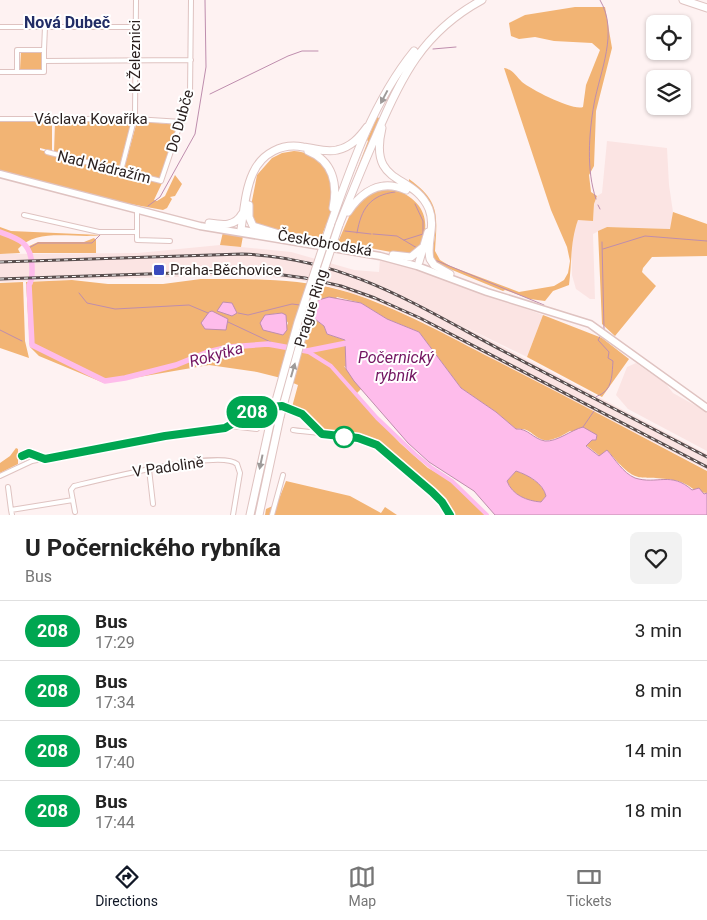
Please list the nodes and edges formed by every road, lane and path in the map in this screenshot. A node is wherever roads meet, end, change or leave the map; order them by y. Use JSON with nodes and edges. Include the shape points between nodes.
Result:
{"nodes":[{"id":1,"x":136,"y":0,"type":"edge"},
{"id":2,"x":191,"y":0,"type":"edge"},
{"id":3,"x":473,"y":0,"type":"edge"},
{"id":4,"x":482,"y":0,"type":"edge"},
{"id":5,"x":683,"y":0,"type":"edge"},
{"id":6,"x":698,"y":0,"type":"edge"},
{"id":7,"x":707,"y":2,"type":"edge"},
{"id":8,"x":707,"y":8,"type":"edge"},
{"id":9,"x":0,"y":27,"type":"edge"},
{"id":10,"x":45,"y":27,"type":"junction"},
{"id":11,"x":135,"y":27,"type":"junction"},
{"id":12,"x":44,"y":50,"type":"junction"},
{"id":13,"x":135,"y":60,"type":"junction"},
{"id":14,"x":191,"y":60,"type":"junction"},
{"id":15,"x":44,"y":61,"type":"junction"},
{"id":16,"x":0,"y":72,"type":"edge"},
{"id":17,"x":17,"y":72,"type":"junction"},
{"id":18,"x":387,"y":109,"type":"junction"},
{"id":19,"x":376,"y":114,"type":"junction"},
{"id":20,"x":135,"y":119,"type":"junction"},
{"id":21,"x":0,"y":120,"type":"edge"},
{"id":22,"x":182,"y":122,"type":"junction"},
{"id":23,"x":47,"y":152,"type":"dead end"},
{"id":24,"x":121,"y":171,"type":"junction"},
{"id":25,"x":0,"y":174,"type":"edge"},
{"id":26,"x":162,"y":181,"type":"joint"},
{"id":27,"x":252,"y":184,"type":"junction"},
{"id":28,"x":246,"y":199,"type":"junction"},
{"id":29,"x":137,"y":209,"type":"junction"},
{"id":30,"x":24,"y":215,"type":"dead end"},
{"id":31,"x":331,"y":221,"type":"junction"},
{"id":32,"x":340,"y":223,"type":"junction"},
{"id":33,"x":209,"y":224,"type":"junction"},
{"id":34,"x":137,"y":232,"type":"junction"},
{"id":35,"x":242,"y":232,"type":"junction"},
{"id":36,"x":430,"y":232,"type":"junction"},
{"id":37,"x":286,"y":236,"type":"junction"},
{"id":38,"x":170,"y":241,"type":"dead end"},
{"id":39,"x":393,"y":255,"type":"junction"},
{"id":40,"x":420,"y":265,"type":"junction"},
{"id":41,"x":450,"y":274,"type":"junction"},
{"id":42,"x":508,"y":298,"type":"junction"},
{"id":43,"x":273,"y":406,"type":"dead end"},
{"id":44,"x":288,"y":407,"type":"dead end"},
{"id":45,"x":707,"y":408,"type":"edge"},
{"id":46,"x":276,"y":416,"type":"junction"},
{"id":47,"x":239,"y":421,"type":"junction"},
{"id":48,"x":231,"y":426,"type":"junction"},
{"id":49,"x":241,"y":427,"type":"junction"},
{"id":50,"x":257,"y":429,"type":"dead end"},
{"id":51,"x":293,"y":430,"type":"dead end"},
{"id":52,"x":322,"y":434,"type":"junction"},
{"id":53,"x":149,"y":469,"type":"junction"},
{"id":54,"x":0,"y":476,"type":"edge"},
{"id":55,"x":283,"y":476,"type":"dead end"},
{"id":56,"x":8,"y":487,"type":"dead end"},
{"id":57,"x":73,"y":500,"type":"junction"},
{"id":58,"x":153,"y":504,"type":"dead end"},
{"id":59,"x":12,"y":512,"type":"edge"},
{"id":60,"x":75,"y":512,"type":"dead end"},
{"id":61,"x":233,"y":515,"type":"edge"},
{"id":62,"x":250,"y":515,"type":"edge"},
{"id":63,"x":259,"y":515,"type":"edge"},
{"id":64,"x":272,"y":515,"type":"edge"},
{"id":65,"x":450,"y":515,"type":"edge"}],
"edges":[{"from":1,"to":11,"type":"street","name":"K Železnici"},
{"from":2,"to":14,"type":"street","name":"Do Dubče"},
{"from":3,"to":19,"type":"highway","one_way":true,"via":[[423,40],[396,75]]},
{"from":4,"to":18,"type":"highway","via":[[448,22],[422,49]]},
{"from":5,"to":8,"type":"highway"},
{"from":6,"to":7,"type":"highway"},
{"from":9,"to":10,"type":"street"},
{"from":10,"to":11,"type":"street"},
{"from":10,"to":12,"type":"street"},
{"from":11,"to":13,"type":"street","name":"K Železnici"},
{"from":12,"to":15,"type":"street"},
{"from":12,"to":17,"type":"street","via":[[17,50]]},
{"from":13,"to":14,"type":"street"},
{"from":13,"to":15,"type":"street"},
{"from":13,"to":20,"type":"street","name":"K Železnici"},
{"from":14,"to":22,"type":"street","name":"Do Dubče","via":[[190,94]]},
{"from":15,"to":17,"type":"street","via":[[44,72]]},
{"from":16,"to":17,"type":"street"},
{"from":18,"to":32,"type":"highway","name":"Prague Ring"},
{"from":18,"to":36,"type":"highway","via":[[380,142],[383,164],[393,178],[422,197],[430,213]]},
{"from":19,"to":28,"type":"highway","via":[[358,139],[341,149],[325,151],[291,146],[269,153],[252,173]]},
{"from":19,"to":31,"type":"highway","name":"Prague Ring"},
{"from":20,"to":21,"type":"street","name":"Václava Kovaříka"},
{"from":20,"to":22,"type":"street","name":"Václava Kovaříka"},
{"from":20,"to":24,"type":"street","name":"K Železnici"},
{"from":22,"to":26,"type":"street","name":"Do Dubče"},
{"from":23,"to":24,"type":"street","name":"Nad Nádražím"},
{"from":24,"to":26,"type":"street","name":"Nad Nádražím"},
{"from":25,"to":29,"type":"main road","name":"Českobrodská"},
{"from":27,"to":31,"type":"highway","via":[[261,164],[275,153],[292,148],[310,151],[326,163],[333,174],[336,191]]},
{"from":27,"to":35,"type":"highway"},
{"from":27,"to":37,"type":"highway","via":[[248,212],[251,224],[260,230]]},
{"from":28,"to":33,"type":"highway","via":[[236,222]]},
{"from":28,"to":35,"type":"highway"},
{"from":29,"to":33,"type":"main road","name":"Českobrodská","via":[[152,209]]},
{"from":29,"to":34,"type":"street"},
{"from":29,"to":35,"type":"main road","name":"Českobrodská","via":[[200,226]]},
{"from":30,"to":34,"type":"street","via":[[99,232]]},
{"from":31,"to":46,"type":"highway","name":"Prague Ring","bridge":true,"via":[[298,322]]},
{"from":32,"to":36,"type":"highway","via":[[363,193],[375,187],[390,186],[406,190],[420,203]]},
{"from":46,"to":32,"type":"highway","name":"Prague Ring","one_way":true,"bridge":true},
{"from":33,"to":35,"type":"main road","name":"Českobrodská"},
{"from":34,"to":38,"type":"street","via":[[137,240]]},
{"from":35,"to":37,"type":"main road","name":"Českobrodská"},
{"from":35,"to":40,"type":"main road","name":"Českobrodská"},
{"from":36,"to":39,"type":"highway","via":[[415,255]]},
{"from":36,"to":40,"type":"highway"},
{"from":36,"to":41,"type":"highway","via":[[430,259]]},
{"from":37,"to":39,"type":"main road","name":"Českobrodská"},
{"from":39,"to":40,"type":"main road","name":"Českobrodská"},
{"from":40,"to":41,"type":"main road","name":"Českobrodská"},
{"from":40,"to":42,"type":"main road","name":"Českobrodská"},
{"from":41,"to":42,"type":"main road","name":"Českobrodská"},
{"from":42,"to":45,"type":"main road","name":"Českobrodská","via":[[596,327]]},
{"from":43,"to":47,"type":"street","via":[[252,412]]},
{"from":44,"to":52,"type":"street","via":[[302,414]]},
{"from":46,"to":62,"type":"highway","name":"Prague Ring","one_way":true},
{"from":46,"to":63,"type":"highway","name":"Prague Ring"},
{"from":47,"to":48,"type":"street"},
{"from":47,"to":49,"type":"street"},
{"from":48,"to":49,"type":"street"},
{"from":48,"to":54,"type":"street","via":[[32,461]]},
{"from":49,"to":50,"type":"street"},
{"from":51,"to":52,"type":"street"},
{"from":52,"to":65,"type":"street","via":[[358,438],[377,445],[432,492]]},
{"from":53,"to":57,"type":"street","name":"V Padolině","via":[[74,486],[71,490]]},
{"from":53,"to":58,"type":"street"},
{"from":53,"to":61,"type":"street","name":"V Padolině","via":[[193,461],[235,462],[240,473]]},
{"from":55,"to":64,"type":"street"},
{"from":56,"to":59,"type":"street"},
{"from":57,"to":59,"type":"street"},
{"from":57,"to":60,"type":"street"}]}
